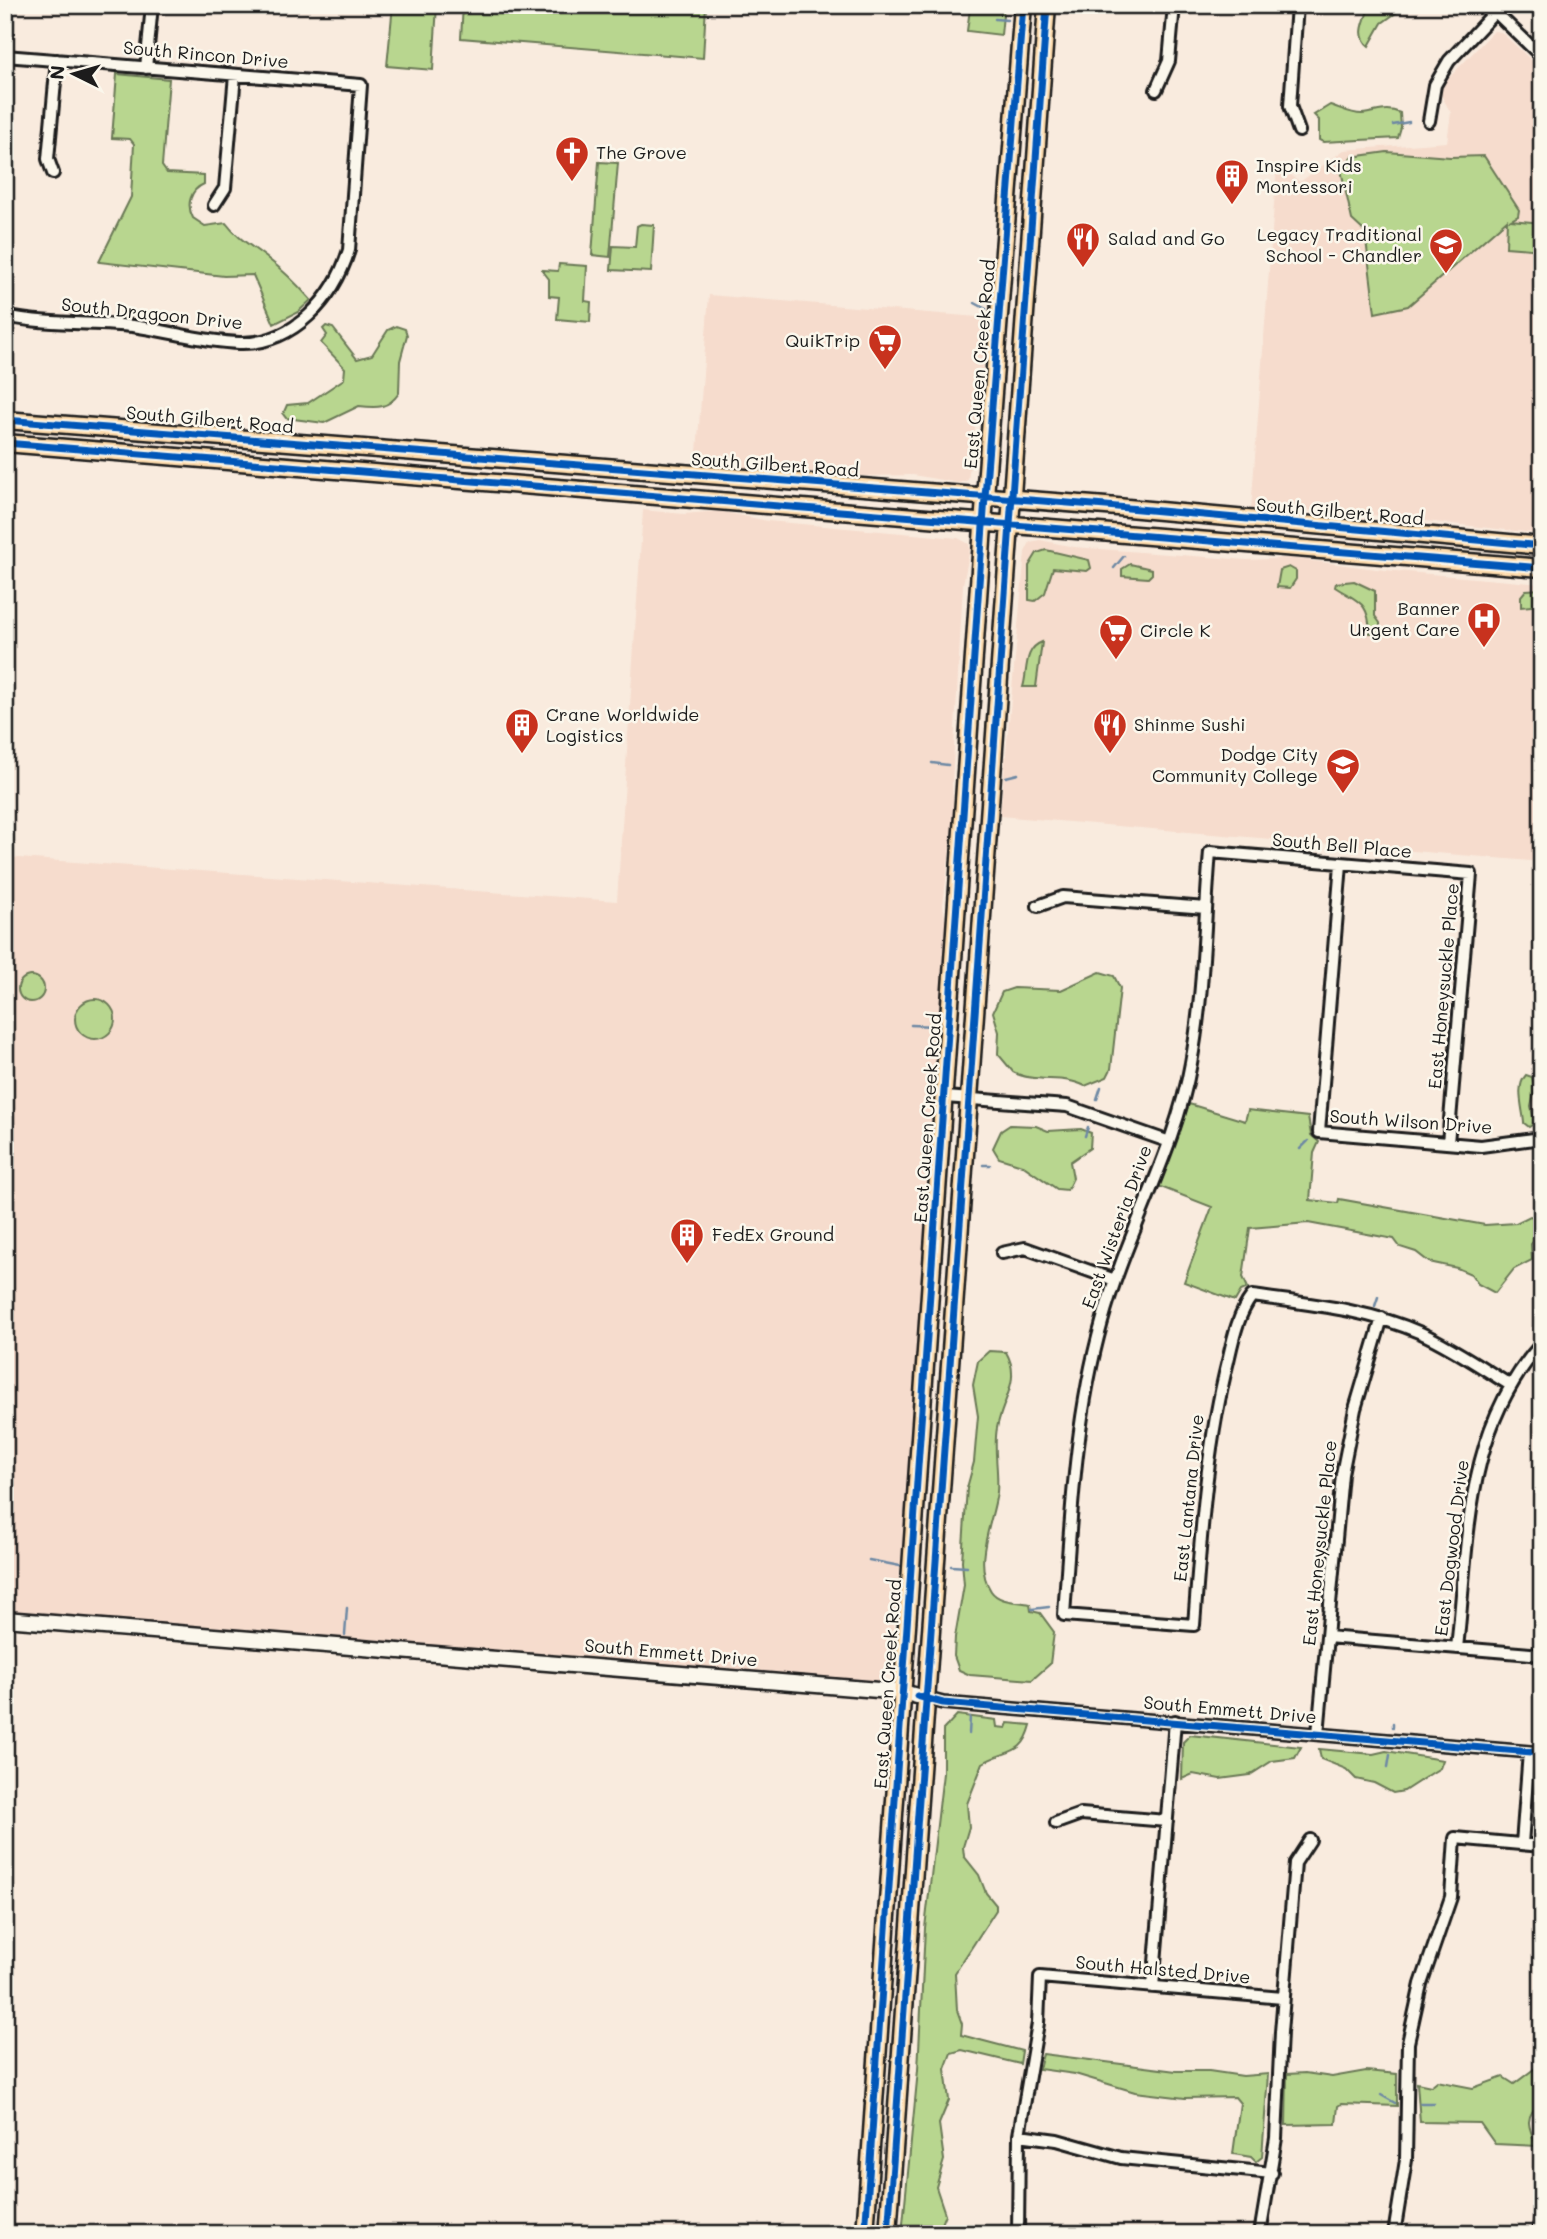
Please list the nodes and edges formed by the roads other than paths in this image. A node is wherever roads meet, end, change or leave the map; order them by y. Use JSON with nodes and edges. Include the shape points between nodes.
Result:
{"nodes":[{"id":1,"x":152,"y":5,"type":"edge"},
{"id":2,"x":1023,"y":5,"type":"edge"},
{"id":3,"x":1047,"y":5,"type":"edge"},
{"id":4,"x":1174,"y":5,"type":"edge"},
{"id":5,"x":1297,"y":5,"type":"edge"},
{"id":6,"x":1492,"y":9,"type":"edge"},
{"id":7,"x":5,"y":56,"type":"edge"},
{"id":8,"x":1542,"y":57,"type":"edge"},
{"id":9,"x":57,"y":60,"type":"junction"},
{"id":10,"x":146,"y":68,"type":"junction"},
{"id":11,"x":235,"y":75,"type":"junction"},
{"id":12,"x":1156,"y":90,"type":"dead end"},
{"id":13,"x":1429,"y":121,"type":"dead end"},
{"id":14,"x":1299,"y":131,"type":"dead end"},
{"id":15,"x":53,"y":173,"type":"dead end"},
{"id":16,"x":214,"y":205,"type":"dead end"},
{"id":17,"x":5,"y":316,"type":"edge"},
{"id":18,"x":292,"y":328,"type":"joint"},
{"id":19,"x":5,"y":420,"type":"edge"},
{"id":20,"x":5,"y":443,"type":"edge"},
{"id":21,"x":423,"y":453,"type":"junction"},
{"id":22,"x":705,"y":476,"type":"junction"},
{"id":23,"x":422,"y":477,"type":"junction"},
{"id":24,"x":985,"y":497,"type":"junction"},
{"id":25,"x":703,"y":499,"type":"junction"},
{"id":26,"x":1013,"y":499,"type":"junction"},
{"id":27,"x":983,"y":524,"type":"junction"},
{"id":28,"x":1011,"y":527,"type":"junction"},
{"id":29,"x":1542,"y":546,"type":"edge"},
{"id":30,"x":1542,"y":568,"type":"edge"},
{"id":31,"x":966,"y":797,"type":"junction"},
{"id":32,"x":989,"y":799,"type":"junction"},
{"id":33,"x":1210,"y":852,"type":"joint"},
{"id":34,"x":1341,"y":863,"type":"junction"},
{"id":35,"x":1471,"y":874,"type":"joint"},
{"id":36,"x":1038,"y":906,"type":"dead end"},
{"id":37,"x":1206,"y":908,"type":"junction"},
{"id":38,"x":945,"y":1097,"type":"junction"},
{"id":39,"x":968,"y":1098,"type":"junction"},
{"id":40,"x":1542,"y":1138,"type":"edge"},
{"id":41,"x":1167,"y":1141,"type":"junction"},
{"id":42,"x":1448,"y":1143,"type":"junction"},
{"id":43,"x":1002,"y":1253,"type":"dead end"},
{"id":44,"x":1115,"y":1280,"type":"junction"},
{"id":45,"x":1382,"y":1318,"type":"junction"},
{"id":46,"x":1542,"y":1343,"type":"edge"},
{"id":47,"x":1510,"y":1385,"type":"junction"},
{"id":48,"x":5,"y":1619,"type":"edge"},
{"id":49,"x":1194,"y":1625,"type":"joint"},
{"id":50,"x":1327,"y":1637,"type":"junction"},
{"id":51,"x":1457,"y":1648,"type":"junction"},
{"id":52,"x":1542,"y":1656,"type":"edge"},
{"id":53,"x":916,"y":1695,"type":"junction"},
{"id":54,"x":1175,"y":1721,"type":"junction"},
{"id":55,"x":1318,"y":1734,"type":"junction"},
{"id":56,"x":1529,"y":1752,"type":"junction"},
{"id":57,"x":1542,"y":1753,"type":"edge"},
{"id":58,"x":1167,"y":1821,"type":"junction"},
{"id":59,"x":1056,"y":1823,"type":"dead end"},
{"id":60,"x":1310,"y":1840,"type":"dead end"},
{"id":61,"x":1522,"y":1844,"type":"junction"},
{"id":62,"x":1542,"y":1846,"type":"edge"},
{"id":63,"x":1153,"y":1987,"type":"junction"},
{"id":64,"x":1283,"y":1998,"type":"junction"},
{"id":65,"x":1019,"y":2135,"type":"junction"},
{"id":66,"x":1272,"y":2173,"type":"junction"},
{"id":67,"x":1542,"y":2216,"type":"edge"},
{"id":68,"x":865,"y":2234,"type":"edge"},
{"id":69,"x":888,"y":2234,"type":"edge"},
{"id":70,"x":1018,"y":2234,"type":"edge"},
{"id":71,"x":1260,"y":2234,"type":"edge"},
{"id":72,"x":1394,"y":2234,"type":"edge"},
{"id":73,"x":1537,"y":2234,"type":"edge"}],
"edges":[{"from":1,"to":10,"type":"street"},
{"from":2,"to":24,"type":"main road","name":"East Queen Creek Road"},
{"from":3,"to":26,"type":"main road","name":"East Queen Creek Road"},
{"from":4,"to":12,"type":"street","via":[[1170,61]]},
{"from":5,"to":14,"type":"street","via":[[1290,106]]},
{"from":6,"to":8,"type":"street"},
{"from":6,"to":13,"type":"street","via":[[1435,85]]},
{"from":7,"to":9,"type":"street","name":"South Rincon Drive"},
{"from":9,"to":10,"type":"street","name":"South Rincon Drive"},
{"from":9,"to":15,"type":"street","via":[[48,159]]},
{"from":10,"to":11,"type":"street","name":"South Rincon Drive"},
{"from":11,"to":16,"type":"street","via":[[225,188]]},
{"from":11,"to":18,"type":"street","name":"South Rincon Drive","via":[[361,85],[349,250],[330,291]]},
{"from":17,"to":18,"type":"street","name":"South Dragoon Drive","via":[[134,327],[242,343]]},
{"from":19,"to":21,"type":"main road","name":"South Gilbert Road"},
{"from":20,"to":23,"type":"main road"},
{"from":21,"to":22,"type":"main road","name":"South Gilbert Road"},
{"from":21,"to":23,"type":"main road"},
{"from":22,"to":24,"type":"main road","name":"South Gilbert Road"},
{"from":22,"to":25,"type":"main road"},
{"from":23,"to":25,"type":"main road"},
{"from":24,"to":26,"type":"main road","name":"South Gilbert Road"},
{"from":24,"to":27,"type":"main road","name":"East Queen Creek Road"},
{"from":25,"to":27,"type":"main road"},
{"from":26,"to":28,"type":"main road","name":"East Queen Creek Road"},
{"from":26,"to":29,"type":"main road","name":"South Gilbert Road"},
{"from":27,"to":28,"type":"main road"},
{"from":27,"to":31,"type":"main road","name":"East Queen Creek Road"},
{"from":28,"to":30,"type":"main road"},
{"from":28,"to":32,"type":"main road","name":"East Queen Creek Road"},
{"from":31,"to":32,"type":"main road"},
{"from":31,"to":38,"type":"main road","name":"East Queen Creek Road"},
{"from":32,"to":39,"type":"main road","name":"East Queen Creek Road"},
{"from":33,"to":34,"type":"street","name":"South Bell Place"},
{"from":33,"to":37,"type":"street","name":"East Wisteria Drive"},
{"from":34,"to":35,"type":"street","name":"South Bell Place"},
{"from":34,"to":42,"type":"street","name":"South Wilson Drive","via":[[1318,1132]]},
{"from":35,"to":42,"type":"street","name":"East Honeysuckle Place"},
{"from":36,"to":37,"type":"street","via":[[1063,897]]},
{"from":37,"to":41,"type":"street","name":"East Wisteria Drive","via":[[1191,1063]]},
{"from":38,"to":39,"type":"street"},
{"from":38,"to":53,"type":"main road","name":"East Queen Creek Road"},
{"from":39,"to":41,"type":"street","via":[[1075,1107]]},
{"from":39,"to":53,"type":"main road","name":"East Queen Creek Road"},
{"from":40,"to":42,"type":"street","name":"South Wilson Drive","via":[[1503,1146]]},
{"from":41,"to":44,"type":"street","name":"East Wisteria Drive"},
{"from":43,"to":44,"type":"street","via":[[1025,1248]]},
{"from":44,"to":49,"type":"street","name":"East Wisteria Drive","via":[[1091,1363],[1082,1418],[1063,1615]]},
{"from":45,"to":47,"type":"street","via":[[1440,1342]]},
{"from":45,"to":49,"type":"street","name":"East Lantana Drive","via":[[1252,1296],[1244,1306],[1210,1441]]},
{"from":45,"to":50,"type":"street","name":"East Honeysuckle Place","via":[[1348,1439]]},
{"from":46,"to":47,"type":"street","name":"East Dogwood Drive"},
{"from":47,"to":51,"type":"street","name":"East Dogwood Drive","via":[[1490,1423],[1478,1461]]},
{"from":48,"to":53,"type":"street","name":"South Emmett Drive"},
{"from":50,"to":51,"type":"street"},
{"from":50,"to":55,"type":"street","name":"East Honeysuckle Place"},
{"from":51,"to":52,"type":"street"},
{"from":53,"to":54,"type":"street","name":"South Emmett Drive","via":[[943,1703]]},
{"from":53,"to":68,"type":"main road","name":"East Queen Creek Road"},
{"from":53,"to":69,"type":"main road","name":"East Queen Creek Road"},
{"from":54,"to":55,"type":"street","name":"South Emmett Drive"},
{"from":54,"to":58,"type":"street"},
{"from":55,"to":56,"type":"street","name":"South Emmett Drive"},
{"from":56,"to":57,"type":"street","name":"South Emmett Drive"},
{"from":56,"to":61,"type":"street"},
{"from":58,"to":59,"type":"street","via":[[1081,1814]]},
{"from":58,"to":63,"type":"street"},
{"from":60,"to":64,"type":"street","via":[[1294,1863]]},
{"from":61,"to":62,"type":"street"},
{"from":61,"to":72,"type":"street","via":[[1455,1838],[1451,1897],[1421,1984],[1408,2043],[1409,2124]]},
{"from":63,"to":64,"type":"street","name":"South Halsted Drive"},
{"from":63,"to":65,"type":"street","name":"South Halsted Drive","via":[[1040,1978],[1038,2023]]},
{"from":64,"to":66,"type":"street"},
{"from":65,"to":66,"type":"street","via":[[1121,2158]]},
{"from":65,"to":70,"type":"street"},
{"from":66,"to":71,"type":"street"},
{"from":67,"to":73,"type":"street"}]}
